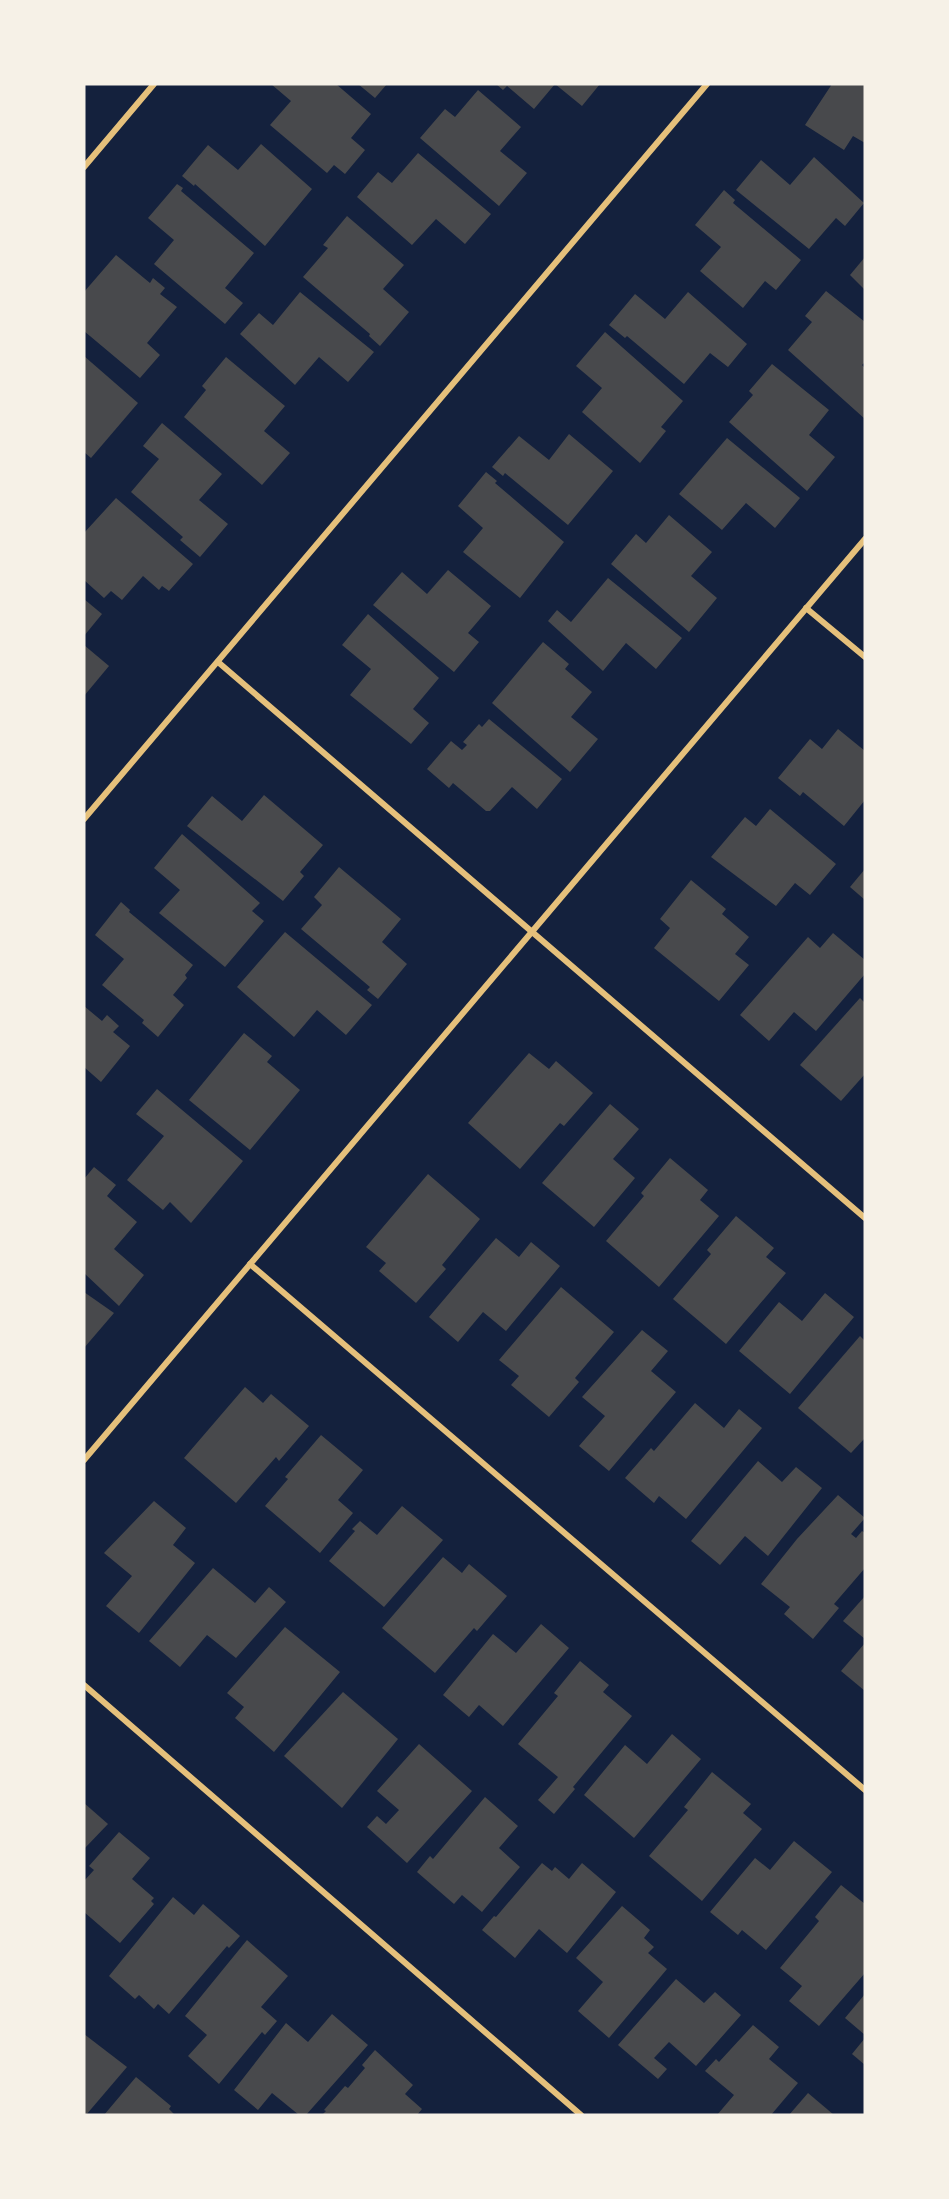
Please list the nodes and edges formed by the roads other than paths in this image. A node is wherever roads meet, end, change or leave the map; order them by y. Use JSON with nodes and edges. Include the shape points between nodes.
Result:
{"nodes":[{"id":1,"x":154,"y":84,"type":"edge"},
{"id":2,"x":707,"y":84,"type":"edge"},
{"id":3,"x":84,"y":167,"type":"edge"},
{"id":4,"x":865,"y":539,"type":"edge"},
{"id":5,"x":806,"y":608,"type":"junction"},
{"id":6,"x":865,"y":657,"type":"edge"},
{"id":7,"x":218,"y":662,"type":"junction"},
{"id":8,"x":84,"y":819,"type":"edge"},
{"id":9,"x":531,"y":933,"type":"junction"},
{"id":10,"x":865,"y":1218,"type":"edge"},
{"id":11,"x":250,"y":1264,"type":"junction"},
{"id":12,"x":84,"y":1460,"type":"edge"},
{"id":13,"x":84,"y":1685,"type":"edge"},
{"id":14,"x":865,"y":1790,"type":"edge"},
{"id":15,"x":581,"y":2115,"type":"edge"}],
"edges":[{"from":1,"to":3,"type":"street"},
{"from":2,"to":7,"type":"street"},
{"from":4,"to":5,"type":"street"},
{"from":5,"to":6,"type":"street"},
{"from":5,"to":9,"type":"street"},
{"from":7,"to":8,"type":"street"},
{"from":7,"to":9,"type":"street"},
{"from":9,"to":10,"type":"street"},
{"from":9,"to":11,"type":"street"},
{"from":11,"to":12,"type":"street"},
{"from":11,"to":14,"type":"street"},
{"from":13,"to":15,"type":"street"}]}
